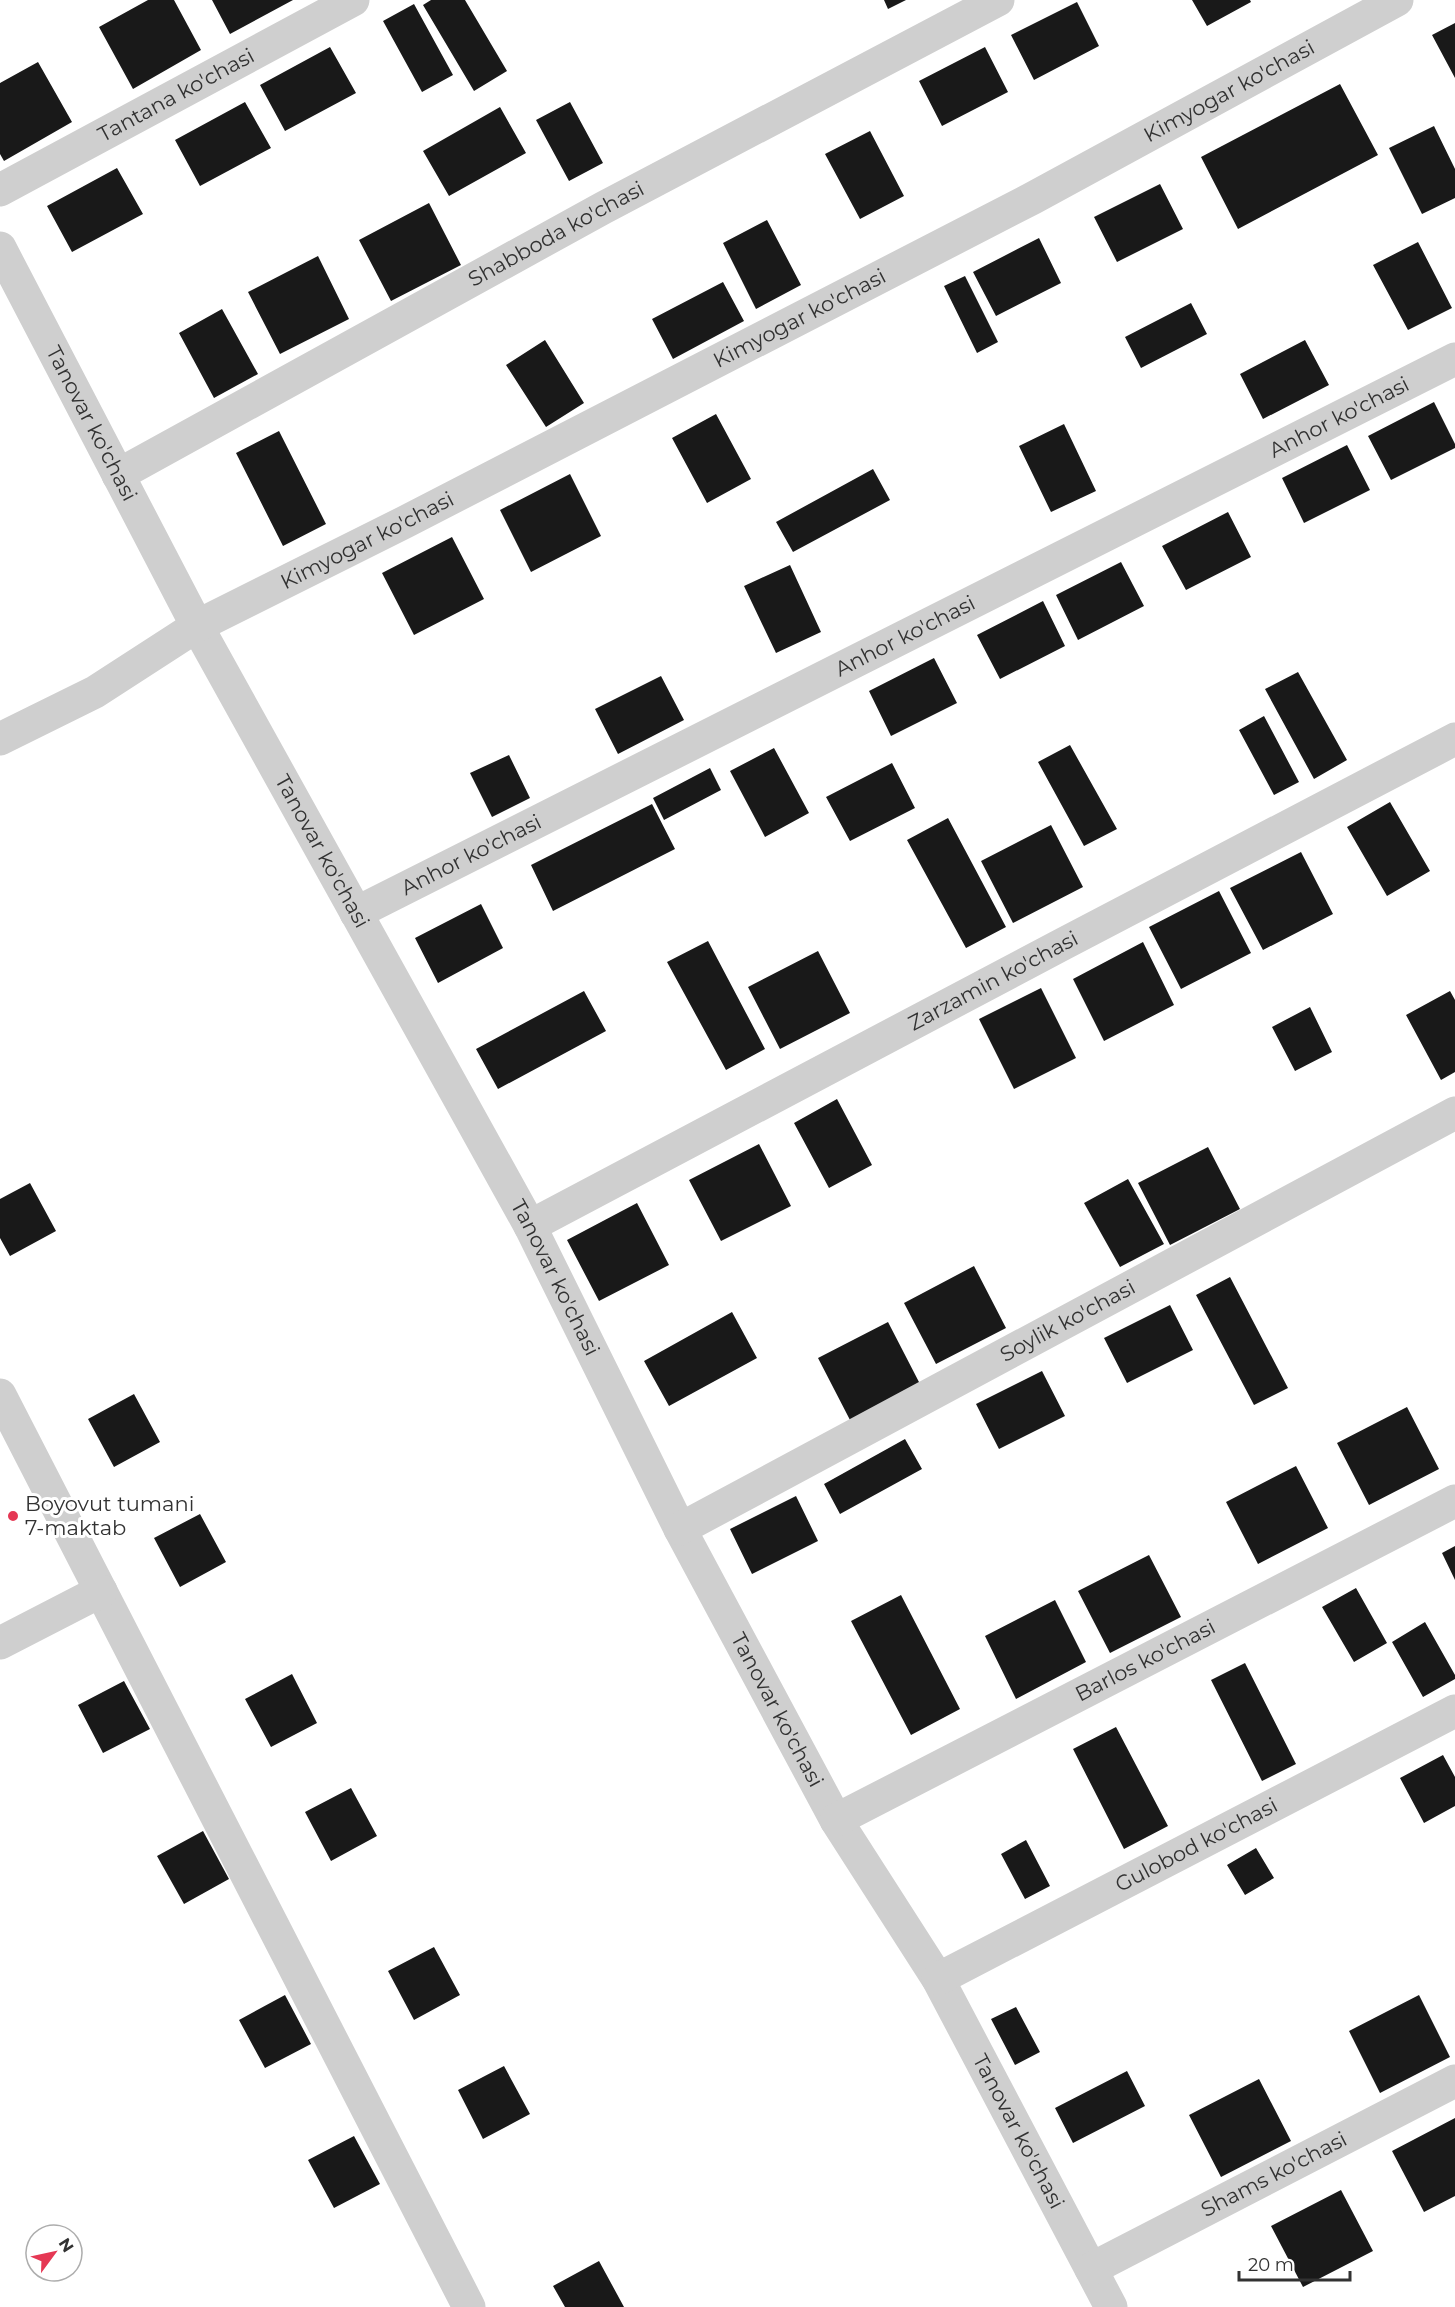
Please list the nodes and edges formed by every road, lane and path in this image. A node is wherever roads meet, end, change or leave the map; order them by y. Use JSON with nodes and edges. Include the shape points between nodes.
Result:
{"nodes":[{"id":1,"x":353,"y":0,"type":"edge"},
{"id":2,"x":998,"y":0,"type":"edge"},
{"id":3,"x":1397,"y":0,"type":"edge"},
{"id":4,"x":0,"y":190,"type":"edge"},
{"id":5,"x":0,"y":248,"type":"edge"},
{"id":6,"x":1455,"y":359,"type":"edge"},
{"id":7,"x":118,"y":476,"type":"junction"},
{"id":8,"x":197,"y":626,"type":"junction"},
{"id":9,"x":0,"y":739,"type":"edge"},
{"id":10,"x":1455,"y":739,"type":"edge"},
{"id":11,"x":356,"y":913,"type":"junction"},
{"id":12,"x":1455,"y":1113,"type":"edge"},
{"id":13,"x":530,"y":1226,"type":"junction"},
{"id":14,"x":0,"y":1395,"type":"edge"},
{"id":15,"x":1455,"y":1501,"type":"edge"},
{"id":16,"x":680,"y":1528,"type":"junction"},
{"id":17,"x":101,"y":1591,"type":"junction"},
{"id":18,"x":0,"y":1643,"type":"edge"},
{"id":19,"x":1455,"y":1711,"type":"edge"},
{"id":20,"x":836,"y":1820,"type":"junction"},
{"id":21,"x":938,"y":1978,"type":"junction"},
{"id":22,"x":1455,"y":2081,"type":"edge"},
{"id":23,"x":1091,"y":2269,"type":"junction"},
{"id":24,"x":469,"y":2307,"type":"edge"},
{"id":25,"x":1111,"y":2307,"type":"edge"}],
"edges":[{"from":1,"to":4,"type":"street","name":"Tantana ko'chasi"},
{"from":2,"to":7,"type":"street","name":"Shabboda ko'chasi","via":[[603,208]]},
{"from":3,"to":8,"type":"street","name":"Kimyogar ko'chasi","via":[[1033,198]]},
{"from":5,"to":7,"type":"street","name":"Tanovar ko'chasi"},
{"from":6,"to":11,"type":"street","name":"Anhor ko'chasi"},
{"from":7,"to":8,"type":"street","name":"Tanovar ko'chasi"},
{"from":8,"to":9,"type":"street","name":"Kimyogar ko'chasi","via":[[95,692]]},
{"from":8,"to":11,"type":"street","name":"Tanovar ko'chasi"},
{"from":10,"to":13,"type":"street","name":"Zarzamin ko'chasi"},
{"from":11,"to":13,"type":"street","name":"Tanovar ko'chasi"},
{"from":12,"to":16,"type":"street","name":"Soylik ko'chasi"},
{"from":13,"to":16,"type":"street","name":"Tanovar ko'chasi"},
{"from":14,"to":17,"type":"street"},
{"from":15,"to":20,"type":"street","name":"Barlos ko'chasi"},
{"from":16,"to":20,"type":"street","name":"Tanovar ko'chasi"},
{"from":17,"to":18,"type":"street"},
{"from":17,"to":24,"type":"street"},
{"from":19,"to":21,"type":"street","name":"Gulobod ko'chasi"},
{"from":20,"to":21,"type":"street","name":"Tanovar ko'chasi"},
{"from":21,"to":23,"type":"street","name":"Tanovar ko'chasi"},
{"from":22,"to":23,"type":"street","name":"Shams ko'chasi"},
{"from":23,"to":25,"type":"street","name":"Tanovar ko'chasi"}]}
